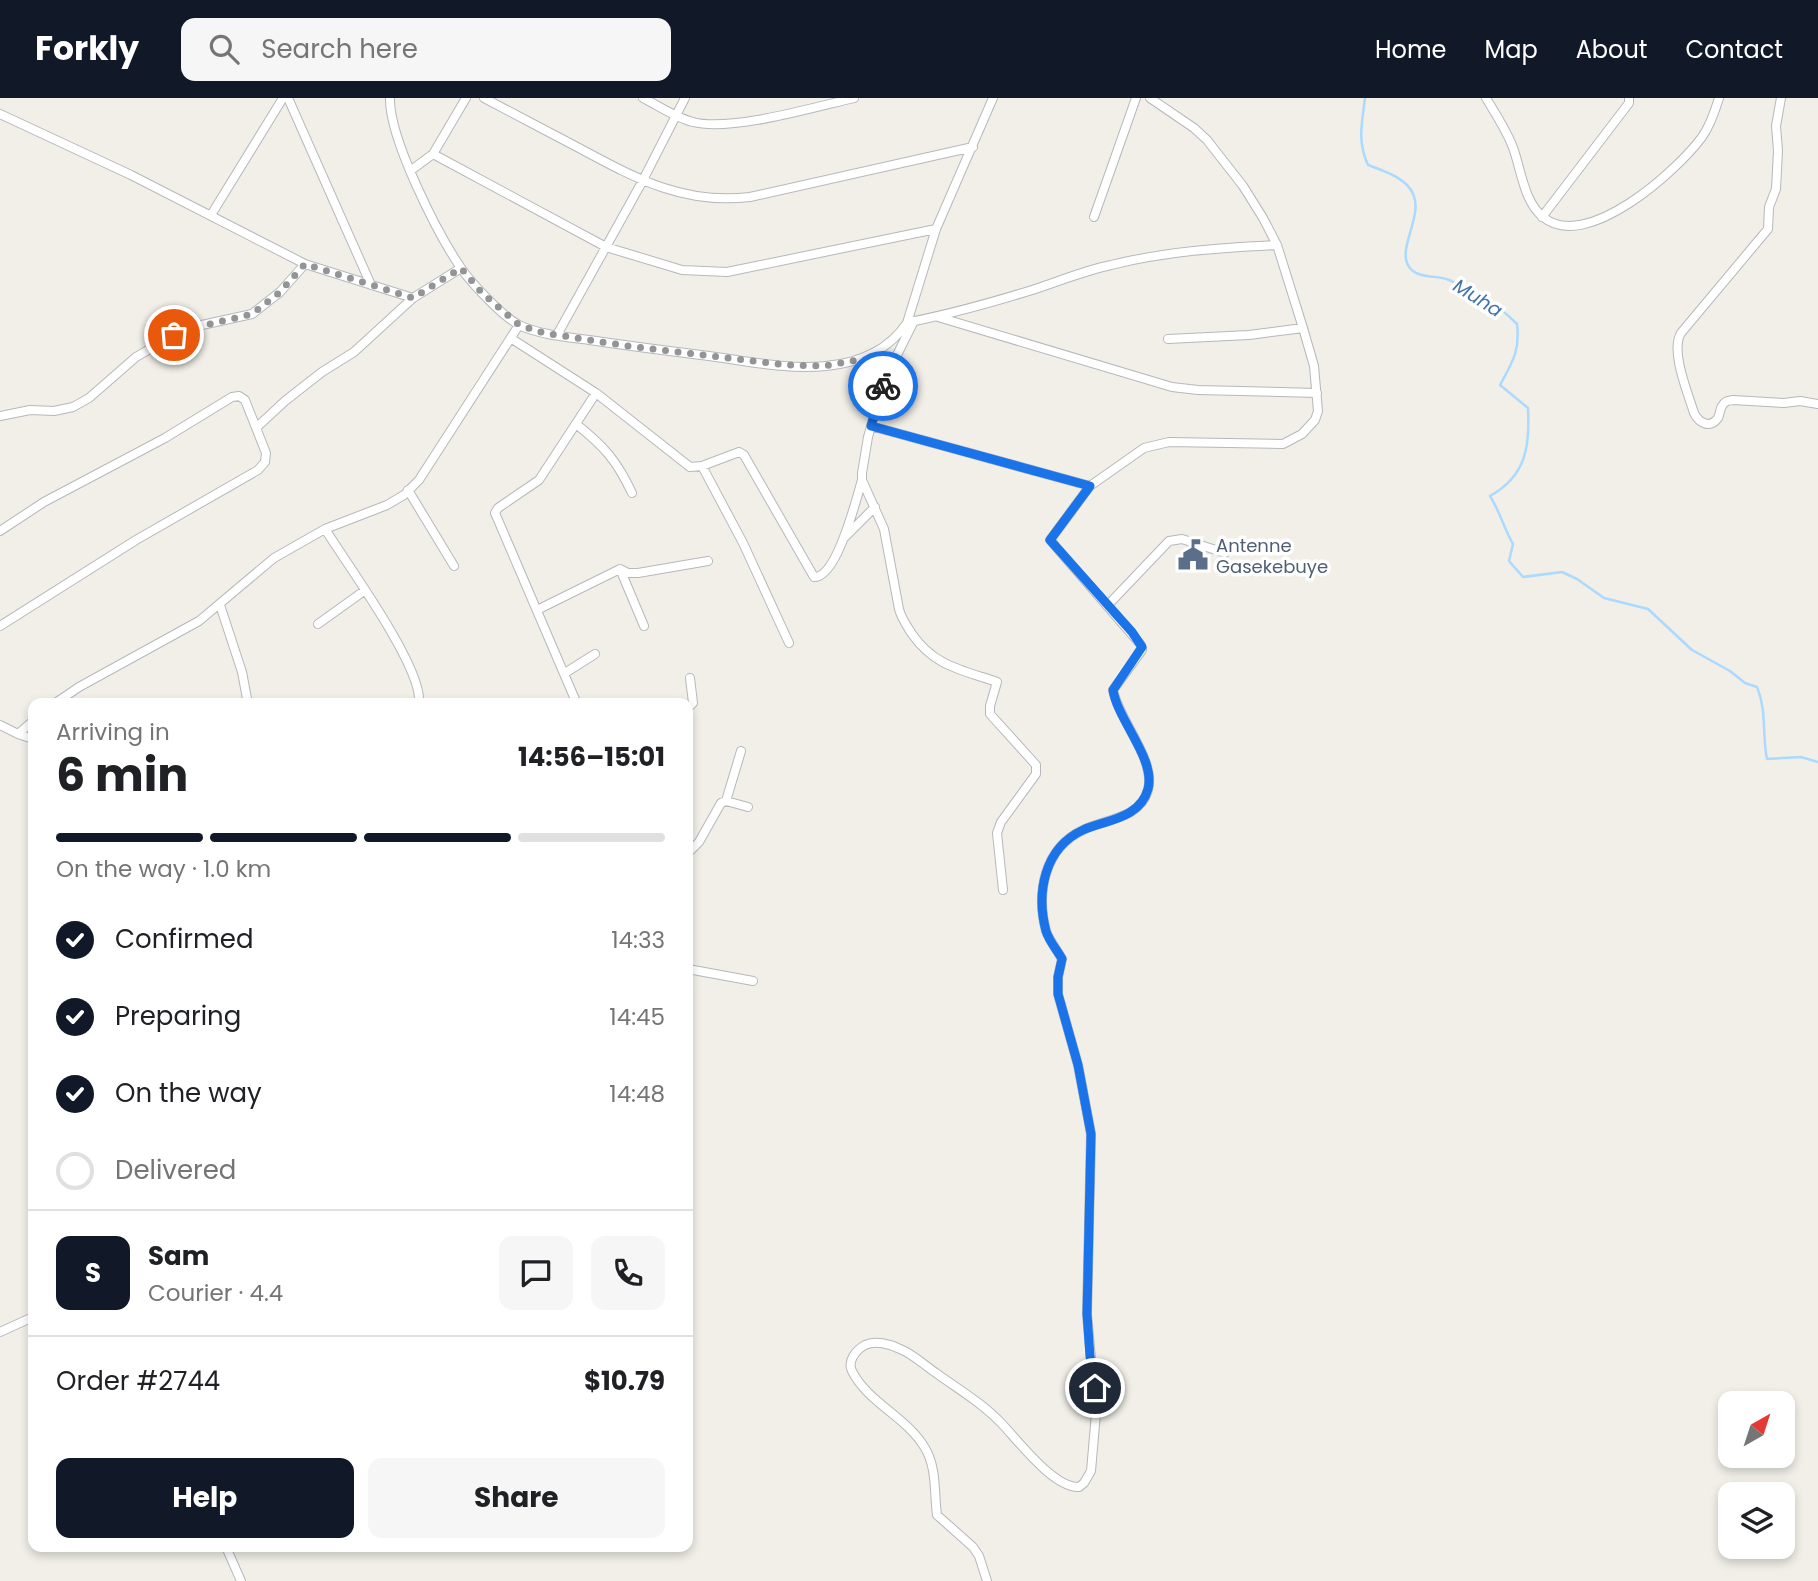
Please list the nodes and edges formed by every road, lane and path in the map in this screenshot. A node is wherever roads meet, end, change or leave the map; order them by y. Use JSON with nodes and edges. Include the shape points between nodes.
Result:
{"nodes":[{"id":1,"x":286,"y":98,"type":"edge"},
{"id":2,"x":390,"y":98,"type":"edge"},
{"id":3,"x":466,"y":98,"type":"edge"},
{"id":4,"x":484,"y":98,"type":"edge"},
{"id":5,"x":643,"y":98,"type":"edge"},
{"id":6,"x":685,"y":98,"type":"edge"},
{"id":7,"x":854,"y":98,"type":"edge"},
{"id":8,"x":993,"y":98,"type":"edge"},
{"id":9,"x":1136,"y":98,"type":"edge"},
{"id":10,"x":1150,"y":98,"type":"edge"},
{"id":11,"x":1486,"y":98,"type":"edge"},
{"id":12,"x":1629,"y":98,"type":"edge"},
{"id":13,"x":1718,"y":98,"type":"edge"},
{"id":14,"x":1781,"y":98,"type":"edge"},
{"id":15,"x":0,"y":114,"type":"edge"},
{"id":16,"x":676,"y":115,"type":"junction"},
{"id":17,"x":973,"y":146,"type":"junction"},
{"id":18,"x":433,"y":154,"type":"junction"},
{"id":19,"x":410,"y":171,"type":"junction"},
{"id":20,"x":642,"y":182,"type":"junction"},
{"id":21,"x":211,"y":215,"type":"junction"},
{"id":22,"x":1094,"y":217,"type":"dead end"},
{"id":23,"x":1542,"y":217,"type":"junction"},
{"id":24,"x":936,"y":229,"type":"junction"},
{"id":25,"x":1277,"y":245,"type":"junction"},
{"id":26,"x":606,"y":247,"type":"junction"},
{"id":27,"x":305,"y":264,"type":"junction"},
{"id":28,"x":461,"y":268,"type":"junction"},
{"id":29,"x":371,"y":285,"type":"junction"},
{"id":30,"x":413,"y":298,"type":"junction"},
{"id":31,"x":938,"y":317,"type":"junction"},
{"id":32,"x":911,"y":322,"type":"junction"},
{"id":33,"x":519,"y":325,"type":"junction"},
{"id":34,"x":1304,"y":328,"type":"junction"},
{"id":35,"x":557,"y":335,"type":"junction"},
{"id":36,"x":1168,"y":338,"type":"dead end"},
{"id":37,"x":512,"y":339,"type":"junction"},
{"id":38,"x":876,"y":352,"type":"junction"},
{"id":39,"x":863,"y":359,"type":"junction"},
{"id":40,"x":892,"y":365,"type":"junction"},
{"id":41,"x":886,"y":376,"type":"junction"},
{"id":42,"x":596,"y":393,"type":"junction"},
{"id":43,"x":1317,"y":393,"type":"junction"},
{"id":44,"x":1818,"y":404,"type":"edge"},
{"id":45,"x":0,"y":416,"type":"edge"},
{"id":46,"x":576,"y":424,"type":"junction"},
{"id":47,"x":871,"y":426,"type":"junction"},
{"id":48,"x":257,"y":427,"type":"junction"},
{"id":49,"x":702,"y":466,"type":"junction"},
{"id":50,"x":862,"y":480,"type":"junction"},
{"id":51,"x":1090,"y":486,"type":"junction"},
{"id":52,"x":408,"y":490,"type":"junction"},
{"id":53,"x":632,"y":493,"type":"dead end"},
{"id":54,"x":875,"y":507,"type":"junction"},
{"id":55,"x":325,"y":529,"type":"junction"},
{"id":56,"x":0,"y":531,"type":"edge"},
{"id":57,"x":843,"y":539,"type":"junction"},
{"id":58,"x":1225,"y":553,"type":"dead end"},
{"id":59,"x":708,"y":561,"type":"dead end"},
{"id":60,"x":454,"y":566,"type":"dead end"},
{"id":61,"x":620,"y":569,"type":"junction"},
{"id":62,"x":364,"y":591,"type":"junction"},
{"id":63,"x":1108,"y":605,"type":"junction"},
{"id":64,"x":220,"y":606,"type":"junction"},
{"id":65,"x":537,"y":610,"type":"junction"},
{"id":66,"x":318,"y":624,"type":"dead end"},
{"id":67,"x":0,"y":626,"type":"edge"},
{"id":68,"x":644,"y":626,"type":"dead end"},
{"id":69,"x":789,"y":643,"type":"dead end"},
{"id":70,"x":595,"y":654,"type":"dead end"},
{"id":71,"x":565,"y":673,"type":"junction"},
{"id":72,"x":690,"y":678,"type":"dead end"},
{"id":73,"x":63,"y":698,"type":"edge"},
{"id":74,"x":247,"y":698,"type":"edge"},
{"id":75,"x":419,"y":698,"type":"edge"},
{"id":76,"x":575,"y":698,"type":"edge"},
{"id":77,"x":692,"y":698,"type":"edge"},
{"id":78,"x":0,"y":724,"type":"edge"},
{"id":79,"x":28,"y":725,"type":"edge"},
{"id":80,"x":18,"y":734,"type":"junction"},
{"id":81,"x":28,"y":737,"type":"edge"},
{"id":82,"x":741,"y":751,"type":"dead end"},
{"id":83,"x":726,"y":800,"type":"junction"},
{"id":84,"x":748,"y":807,"type":"dead end"},
{"id":85,"x":693,"y":848,"type":"edge"},
{"id":86,"x":1003,"y":890,"type":"dead end"},
{"id":87,"x":693,"y":969,"type":"edge"},
{"id":88,"x":753,"y":981,"type":"dead end"},
{"id":89,"x":28,"y":1319,"type":"edge"},
{"id":90,"x":0,"y":1332,"type":"edge"},
{"id":91,"x":228,"y":1552,"type":"edge"},
{"id":92,"x":241,"y":1581,"type":"edge"},
{"id":93,"x":987,"y":1581,"type":"edge"}],
"edges":[{"from":1,"to":21,"type":"street"},
{"from":1,"to":29,"type":"street"},
{"from":2,"to":19,"type":"street","via":[[396,134]]},
{"from":3,"to":18,"type":"street"},
{"from":4,"to":20,"type":"street"},
{"from":5,"to":16,"type":"street"},
{"from":6,"to":16,"type":"street"},
{"from":7,"to":16,"type":"street","via":[[716,124]]},
{"from":8,"to":17,"type":"street"},
{"from":9,"to":22,"type":"street"},
{"from":10,"to":25,"type":"street","via":[[1194,128],[1221,157],[1264,218]]},
{"from":11,"to":23,"type":"street","via":[[1512,145],[1531,201]]},
{"from":12,"to":23,"type":"street"},
{"from":13,"to":23,"type":"street","via":[[1704,134],[1688,155],[1644,193],[1580,226],[1556,225]]},
{"from":14,"to":44,"type":"street","via":[[1776,189],[1768,229],[1681,333],[1678,358],[1694,414],[1703,424],[1715,421],[1727,401]]},
{"from":15,"to":21,"type":"street"},
{"from":16,"to":20,"type":"street"},
{"from":17,"to":20,"type":"street","via":[[727,200]]},
{"from":17,"to":24,"type":"street"},
{"from":18,"to":19,"type":"street"},
{"from":18,"to":26,"type":"street"},
{"from":19,"to":28,"type":"street"},
{"from":20,"to":26,"type":"street"},
{"from":21,"to":27,"type":"street"},
{"from":24,"to":26,"type":"street","via":[[727,272],[682,270]]},
{"from":24,"to":32,"type":"street"},
{"from":25,"to":31,"type":"street","via":[[1203,248],[1139,259]]},
{"from":25,"to":34,"type":"street"},
{"from":26,"to":35,"type":"street"},
{"from":27,"to":29,"type":"street"},
{"from":27,"to":45,"type":"street","via":[[252,314],[174,335],[136,357],[73,407]]},
{"from":28,"to":30,"type":"street"},
{"from":28,"to":33,"type":"street"},
{"from":29,"to":30,"type":"street"},
{"from":30,"to":48,"type":"street","via":[[354,352],[322,372]]},
{"from":31,"to":32,"type":"street"},
{"from":31,"to":43,"type":"street","via":[[1172,387]]},
{"from":32,"to":38,"type":"street"},
{"from":32,"to":40,"type":"street"},
{"from":33,"to":35,"type":"street"},
{"from":33,"to":37,"type":"street"},
{"from":34,"to":36,"type":"street"},
{"from":34,"to":43,"type":"street"},
{"from":35,"to":39,"type":"street","via":[[786,365],[824,366]]},
{"from":37,"to":42,"type":"street"},
{"from":37,"to":52,"type":"street"},
{"from":38,"to":39,"type":"street"},
{"from":38,"to":40,"type":"street"},
{"from":39,"to":41,"type":"street"},
{"from":40,"to":41,"type":"street"},
{"from":41,"to":47,"type":"street"},
{"from":42,"to":46,"type":"street"},
{"from":42,"to":49,"type":"street","via":[[690,467]]},
{"from":43,"to":51,"type":"street","via":[[1315,420],[1294,440],[1272,445],[1155,443]]},
{"from":46,"to":53,"type":"street","via":[[610,453]]},
{"from":46,"to":65,"type":"street","via":[[539,480],[495,513]]},
{"from":47,"to":50,"type":"street"},
{"from":47,"to":51,"type":"street"},
{"from":48,"to":56,"type":"street","via":[[244,400],[232,397]]},
{"from":48,"to":67,"type":"street","via":[[266,453],[258,470]]},
{"from":49,"to":57,"type":"street","via":[[739,452],[744,455],[814,577],[828,571]]},
{"from":49,"to":69,"type":"street"},
{"from":50,"to":54,"type":"street"},
{"from":50,"to":57,"type":"street"},
{"from":51,"to":63,"type":"street","via":[[1050,540]]},
{"from":52,"to":55,"type":"street","via":[[387,505]]},
{"from":52,"to":60,"type":"street"},
{"from":54,"to":57,"type":"street"},
{"from":54,"to":86,"type":"street","via":[[903,620],[929,655],[997,682],[990,714],[1036,765],[1036,774],[997,833]]},
{"from":55,"to":62,"type":"street"},
{"from":55,"to":64,"type":"street","via":[[274,558]]},
{"from":58,"to":63,"type":"street","via":[[1182,539],[1169,541]]},
{"from":59,"to":61,"type":"street","via":[[638,573]]},
{"from":61,"to":65,"type":"street"},
{"from":61,"to":68,"type":"street"},
{"from":62,"to":66,"type":"street"},
{"from":62,"to":75,"type":"street","via":[[401,648]]},
{"from":63,"to":93,"type":"street","via":[[1142,647],[1113,690],[1147,765],[1147,790],[1137,807],[1084,829],[1053,856],[1046,866],[1043,907],[1046,933],[1062,959],[1058,994],[1091,1134],[1087,1314],[1097,1402],[1091,1471],[1079,1487],[1063,1482],[974,1400],[898,1347],[868,1343],[850,1365],[880,1406],[925,1447],[932,1465],[937,1515],[973,1547]]},
{"from":64,"to":73,"type":"street"},
{"from":64,"to":74,"type":"street"},
{"from":65,"to":71,"type":"street"},
{"from":70,"to":71,"type":"street"},
{"from":71,"to":76,"type":"street"},
{"from":72,"to":77,"type":"street"},
{"from":78,"to":80,"type":"street"},
{"from":79,"to":80,"type":"street"},
{"from":80,"to":81,"type":"street"},
{"from":82,"to":83,"type":"street"},
{"from":83,"to":84,"type":"street"},
{"from":83,"to":85,"type":"street"},
{"from":87,"to":88,"type":"street"},
{"from":89,"to":90,"type":"street"},
{"from":91,"to":92,"type":"street"}]}
